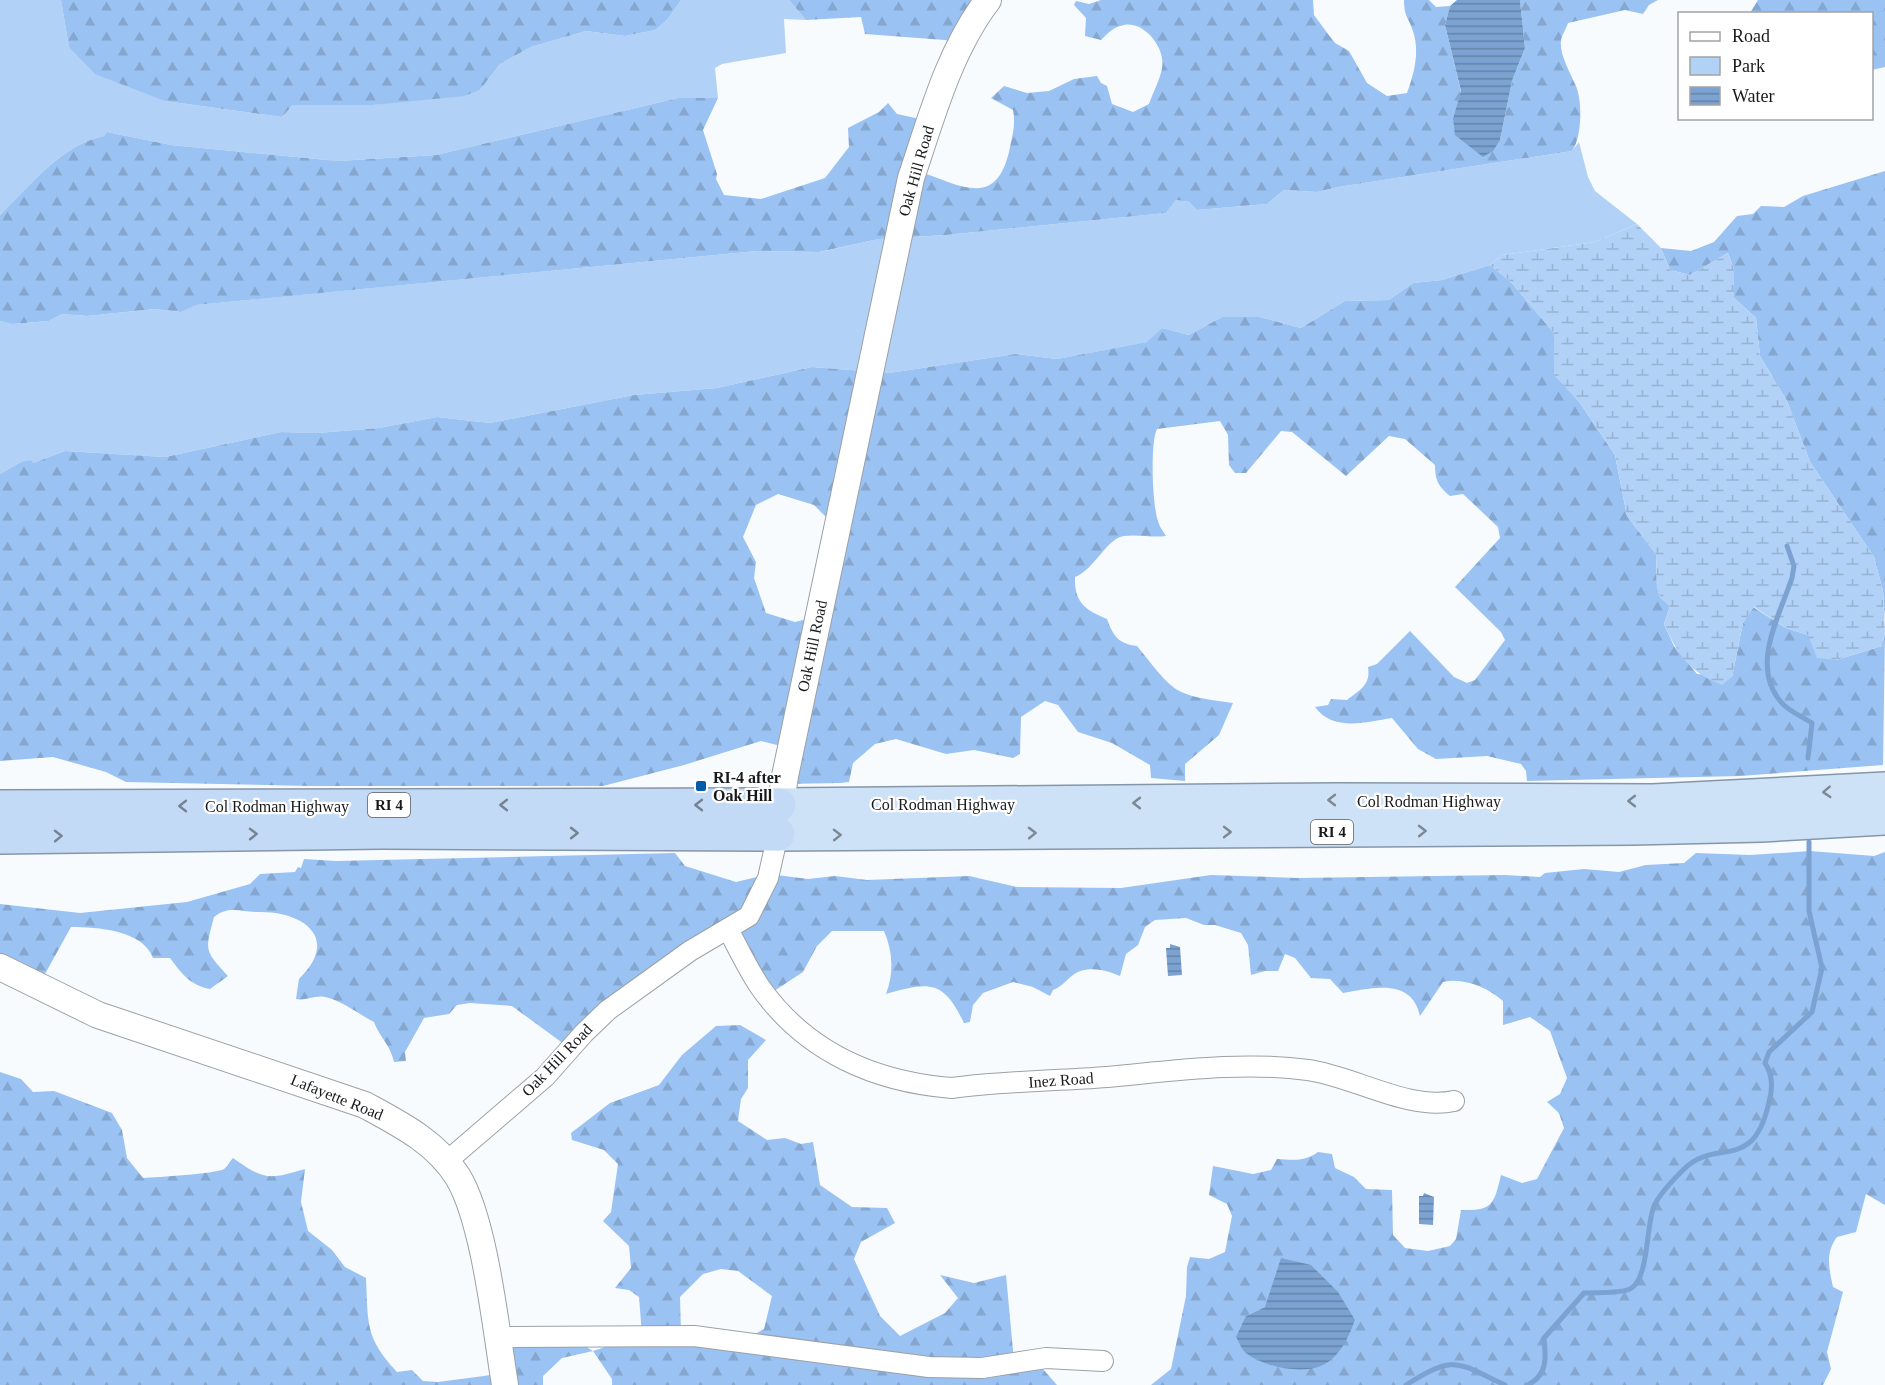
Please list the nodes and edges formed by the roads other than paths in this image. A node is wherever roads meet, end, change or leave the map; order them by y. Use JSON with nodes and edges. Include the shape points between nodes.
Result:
{"nodes":[{"id":1,"x":988,"y":0,"type":"edge"},
{"id":2,"x":1885,"y":789,"type":"edge"},
{"id":3,"x":0,"y":807,"type":"edge"},
{"id":4,"x":1885,"y":818,"type":"edge"},
{"id":5,"x":778,"y":820,"type":"junction"},
{"id":6,"x":0,"y":837,"type":"edge"},
{"id":7,"x":729,"y":931,"type":"junction"},
{"id":8,"x":0,"y":967,"type":"edge"},
{"id":9,"x":1454,"y":1101,"type":"dead end"},
{"id":10,"x":446,"y":1162,"type":"junction"},
{"id":11,"x":497,"y":1337,"type":"junction"},
{"id":12,"x":1103,"y":1360,"type":"dead end"},
{"id":13,"x":505,"y":1385,"type":"edge"}],
"edges":[{"from":1,"to":5,"type":"street","name":"Oak Hill Road","via":[[973,23],[936,104],[911,178]]},
{"from":2,"to":5,"type":"highway","name":"Col Rodman Highway","number":"RI 4","one_way":true,"via":[[1653,801],[1337,800]]},
{"from":5,"to":3,"type":"highway","name":"Col Rodman Highway","number":"RI 4","one_way":true},
{"from":5,"to":4,"type":"highway","name":"Col Rodman Highway","number":"RI 4","one_way":true,"via":[[1645,828]]},
{"from":6,"to":5,"type":"highway","name":"Col Rodman Highway","number":"RI 4","one_way":true,"via":[[370,832]]},
{"from":5,"to":7,"type":"street","name":"Oak Hill Road","via":[[760,899],[750,916]]},
{"from":7,"to":9,"type":"street","name":"Inez Road","via":[[760,988],[801,1031],[856,1068],[920,1085],[951,1088],[1191,1069],[1270,1068],[1308,1070],[1419,1101]]},
{"from":7,"to":10,"type":"street","name":"Oak Hill Road","via":[[690,951],[609,1010],[545,1077]]},
{"from":8,"to":10,"type":"street","name":"Lafayette Road","via":[[98,1015],[365,1105],[418,1136]]},
{"from":10,"to":11,"type":"street","name":"Lafayette Road","via":[[467,1196],[480,1240]]},
{"from":11,"to":12,"type":"street","via":[[694,1336],[929,1366],[982,1368],[1046,1358]]},
{"from":11,"to":13,"type":"street","name":"Lafayette Road"}]}
